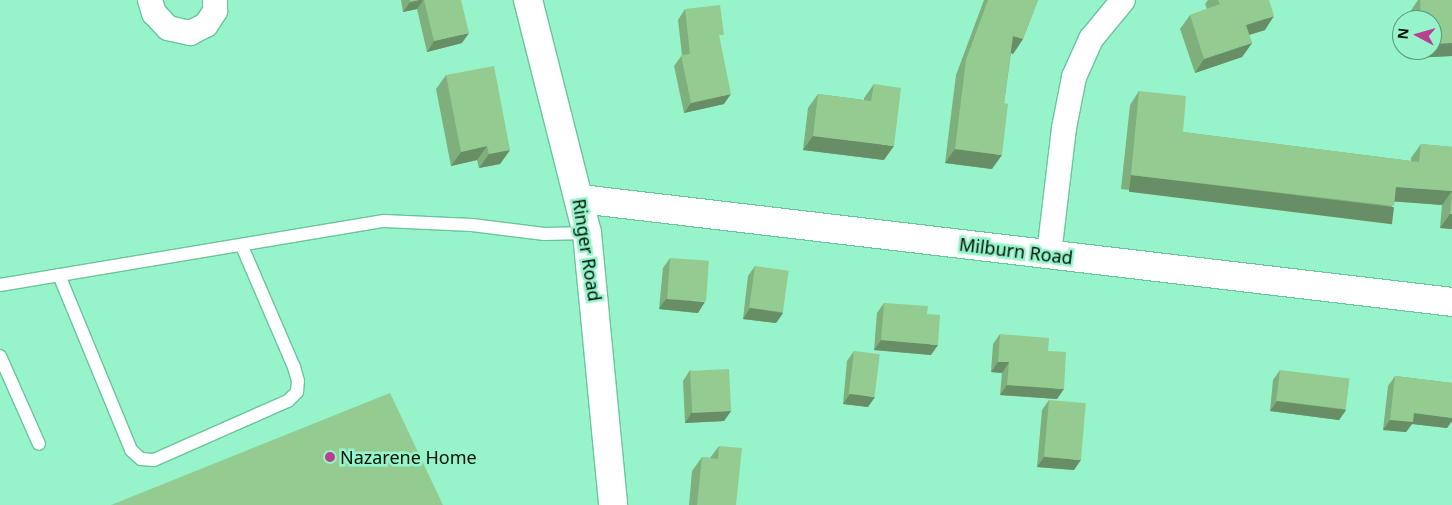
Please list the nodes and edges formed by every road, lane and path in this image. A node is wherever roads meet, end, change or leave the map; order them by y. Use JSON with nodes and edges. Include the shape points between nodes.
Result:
{"nodes":[{"id":1,"x":150,"y":0,"type":"edge"},
{"id":2,"x":215,"y":0,"type":"edge"},
{"id":3,"x":528,"y":0,"type":"edge"},
{"id":4,"x":1123,"y":0,"type":"edge"},
{"id":5,"x":580,"y":199,"type":"junction"},
{"id":6,"x":587,"y":233,"type":"junction"},
{"id":7,"x":242,"y":246,"type":"junction"},
{"id":8,"x":1049,"y":254,"type":"junction"},
{"id":9,"x":59,"y":275,"type":"junction"},
{"id":10,"x":0,"y":285,"type":"edge"},
{"id":11,"x":1452,"y":302,"type":"edge"},
{"id":12,"x":0,"y":356,"type":"edge"},
{"id":13,"x":39,"y":444,"type":"dead end"},
{"id":14,"x":613,"y":505,"type":"edge"}],
"edges":[{"from":1,"to":2,"type":"street","via":[[154,13],[168,28],[190,33],[206,25],[215,11]]},
{"from":3,"to":5,"type":"street","name":"Ringer Road"},
{"from":4,"to":8,"type":"street","via":[[1092,39],[1074,77],[1064,128]]},
{"from":5,"to":6,"type":"street","name":"Ringer Road"},
{"from":5,"to":8,"type":"street","name":"Milburn Road"},
{"from":6,"to":7,"type":"lane","via":[[544,234],[472,225],[384,221]]},
{"from":6,"to":14,"type":"street","name":"Ringer Road"},
{"from":7,"to":9,"type":"lane"},
{"from":7,"to":9,"type":"lane","via":[[294,367],[297,392],[288,401],[154,460],[141,459],[131,450]]},
{"from":8,"to":11,"type":"street","name":"Milburn Road"},
{"from":9,"to":10,"type":"lane"},
{"from":12,"to":13,"type":"lane"}]}
